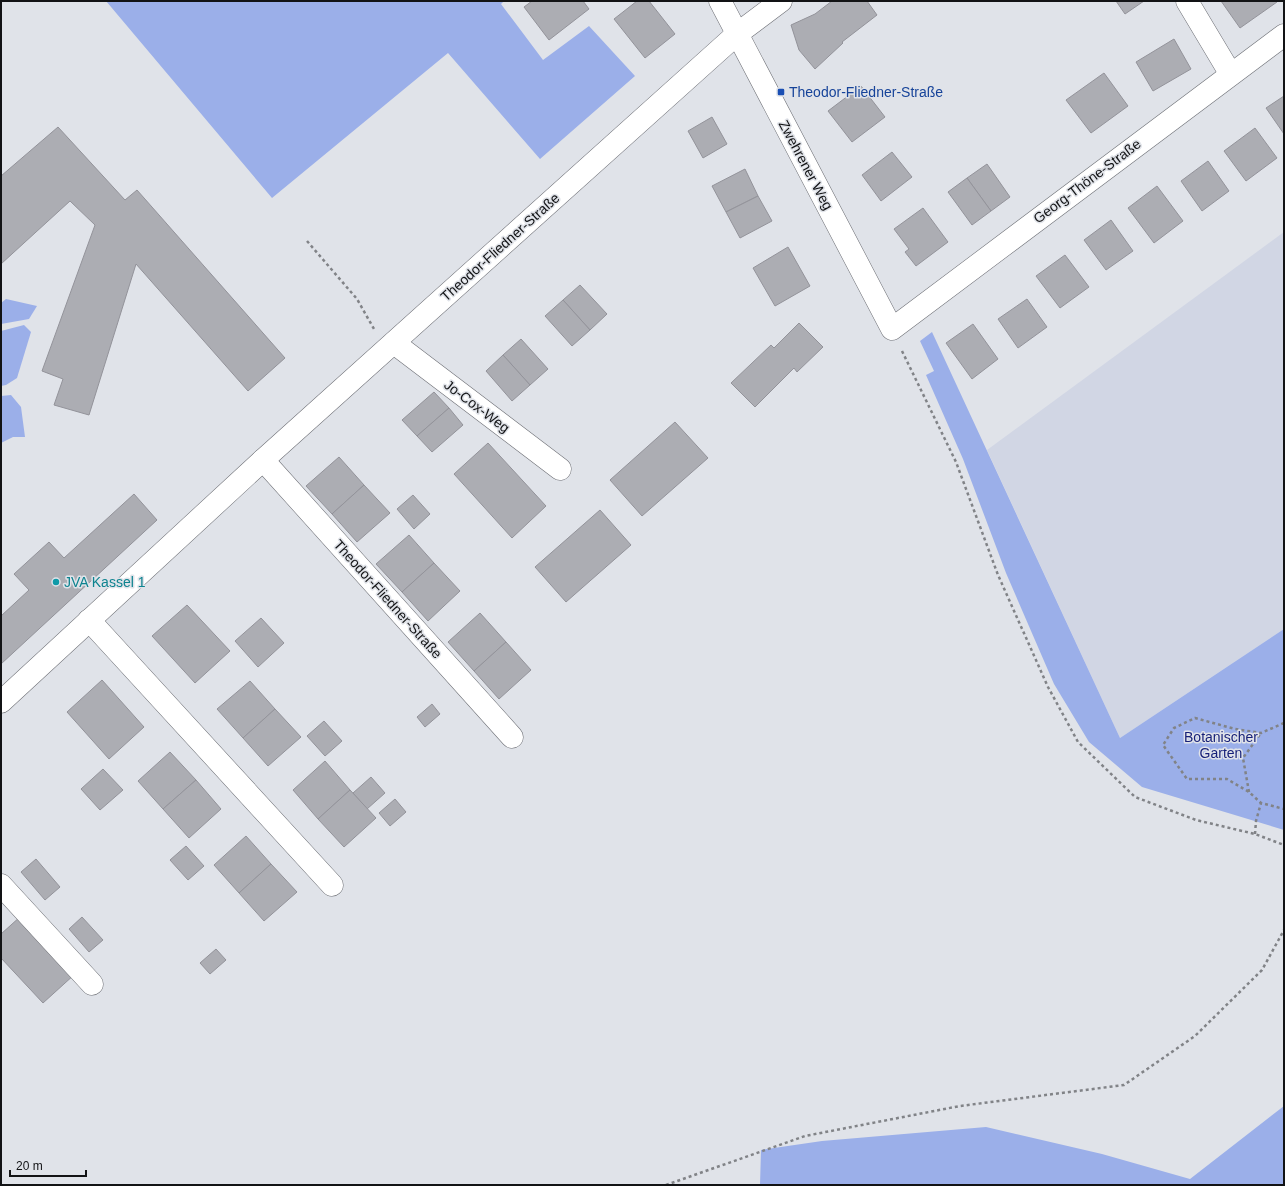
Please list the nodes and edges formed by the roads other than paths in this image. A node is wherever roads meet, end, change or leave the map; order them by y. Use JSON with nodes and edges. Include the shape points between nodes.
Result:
{"nodes":[{"id":1,"x":720,"y":1,"type":"edge"},
{"id":2,"x":781,"y":1,"type":"edge"},
{"id":3,"x":1187,"y":1,"type":"edge"},
{"id":4,"x":737,"y":34,"type":"junction"},
{"id":5,"x":1284,"y":35,"type":"edge"},
{"id":6,"x":1230,"y":73,"type":"junction"},
{"id":7,"x":892,"y":329,"type":"joint"},
{"id":8,"x":390,"y":346,"type":"junction"},
{"id":9,"x":263,"y":460,"type":"junction"},
{"id":10,"x":560,"y":469,"type":"dead end"},
{"id":11,"x":89,"y":620,"type":"junction"},
{"id":12,"x":1,"y":702,"type":"edge"},
{"id":13,"x":512,"y":737,"type":"dead end"},
{"id":14,"x":332,"y":885,"type":"dead end"},
{"id":15,"x":1,"y":886,"type":"edge"},
{"id":16,"x":92,"y":984,"type":"dead end"}],
"edges":[{"from":1,"to":4,"type":"street","name":"Zwehrener Weg"},
{"from":2,"to":4,"type":"street","name":"Theodor-Fliedner-Straße"},
{"from":3,"to":6,"type":"street"},
{"from":4,"to":7,"type":"street","name":"Zwehrener Weg"},
{"from":4,"to":8,"type":"street","name":"Theodor-Fliedner-Straße"},
{"from":5,"to":6,"type":"street","name":"Georg-Thöne-Straße"},
{"from":6,"to":7,"type":"street","name":"Georg-Thöne-Straße"},
{"from":8,"to":9,"type":"street","name":"Theodor-Fliedner-Straße"},
{"from":8,"to":10,"type":"street","name":"Jo-Cox-Weg"},
{"from":9,"to":11,"type":"street","name":"Theodor-Fliedner-Straße"},
{"from":9,"to":13,"type":"street","name":"Theodor-Fliedner-Straße"},
{"from":11,"to":12,"type":"street","name":"Theodor-Fliedner-Straße"},
{"from":11,"to":14,"type":"street"},
{"from":15,"to":16,"type":"street"}]}
